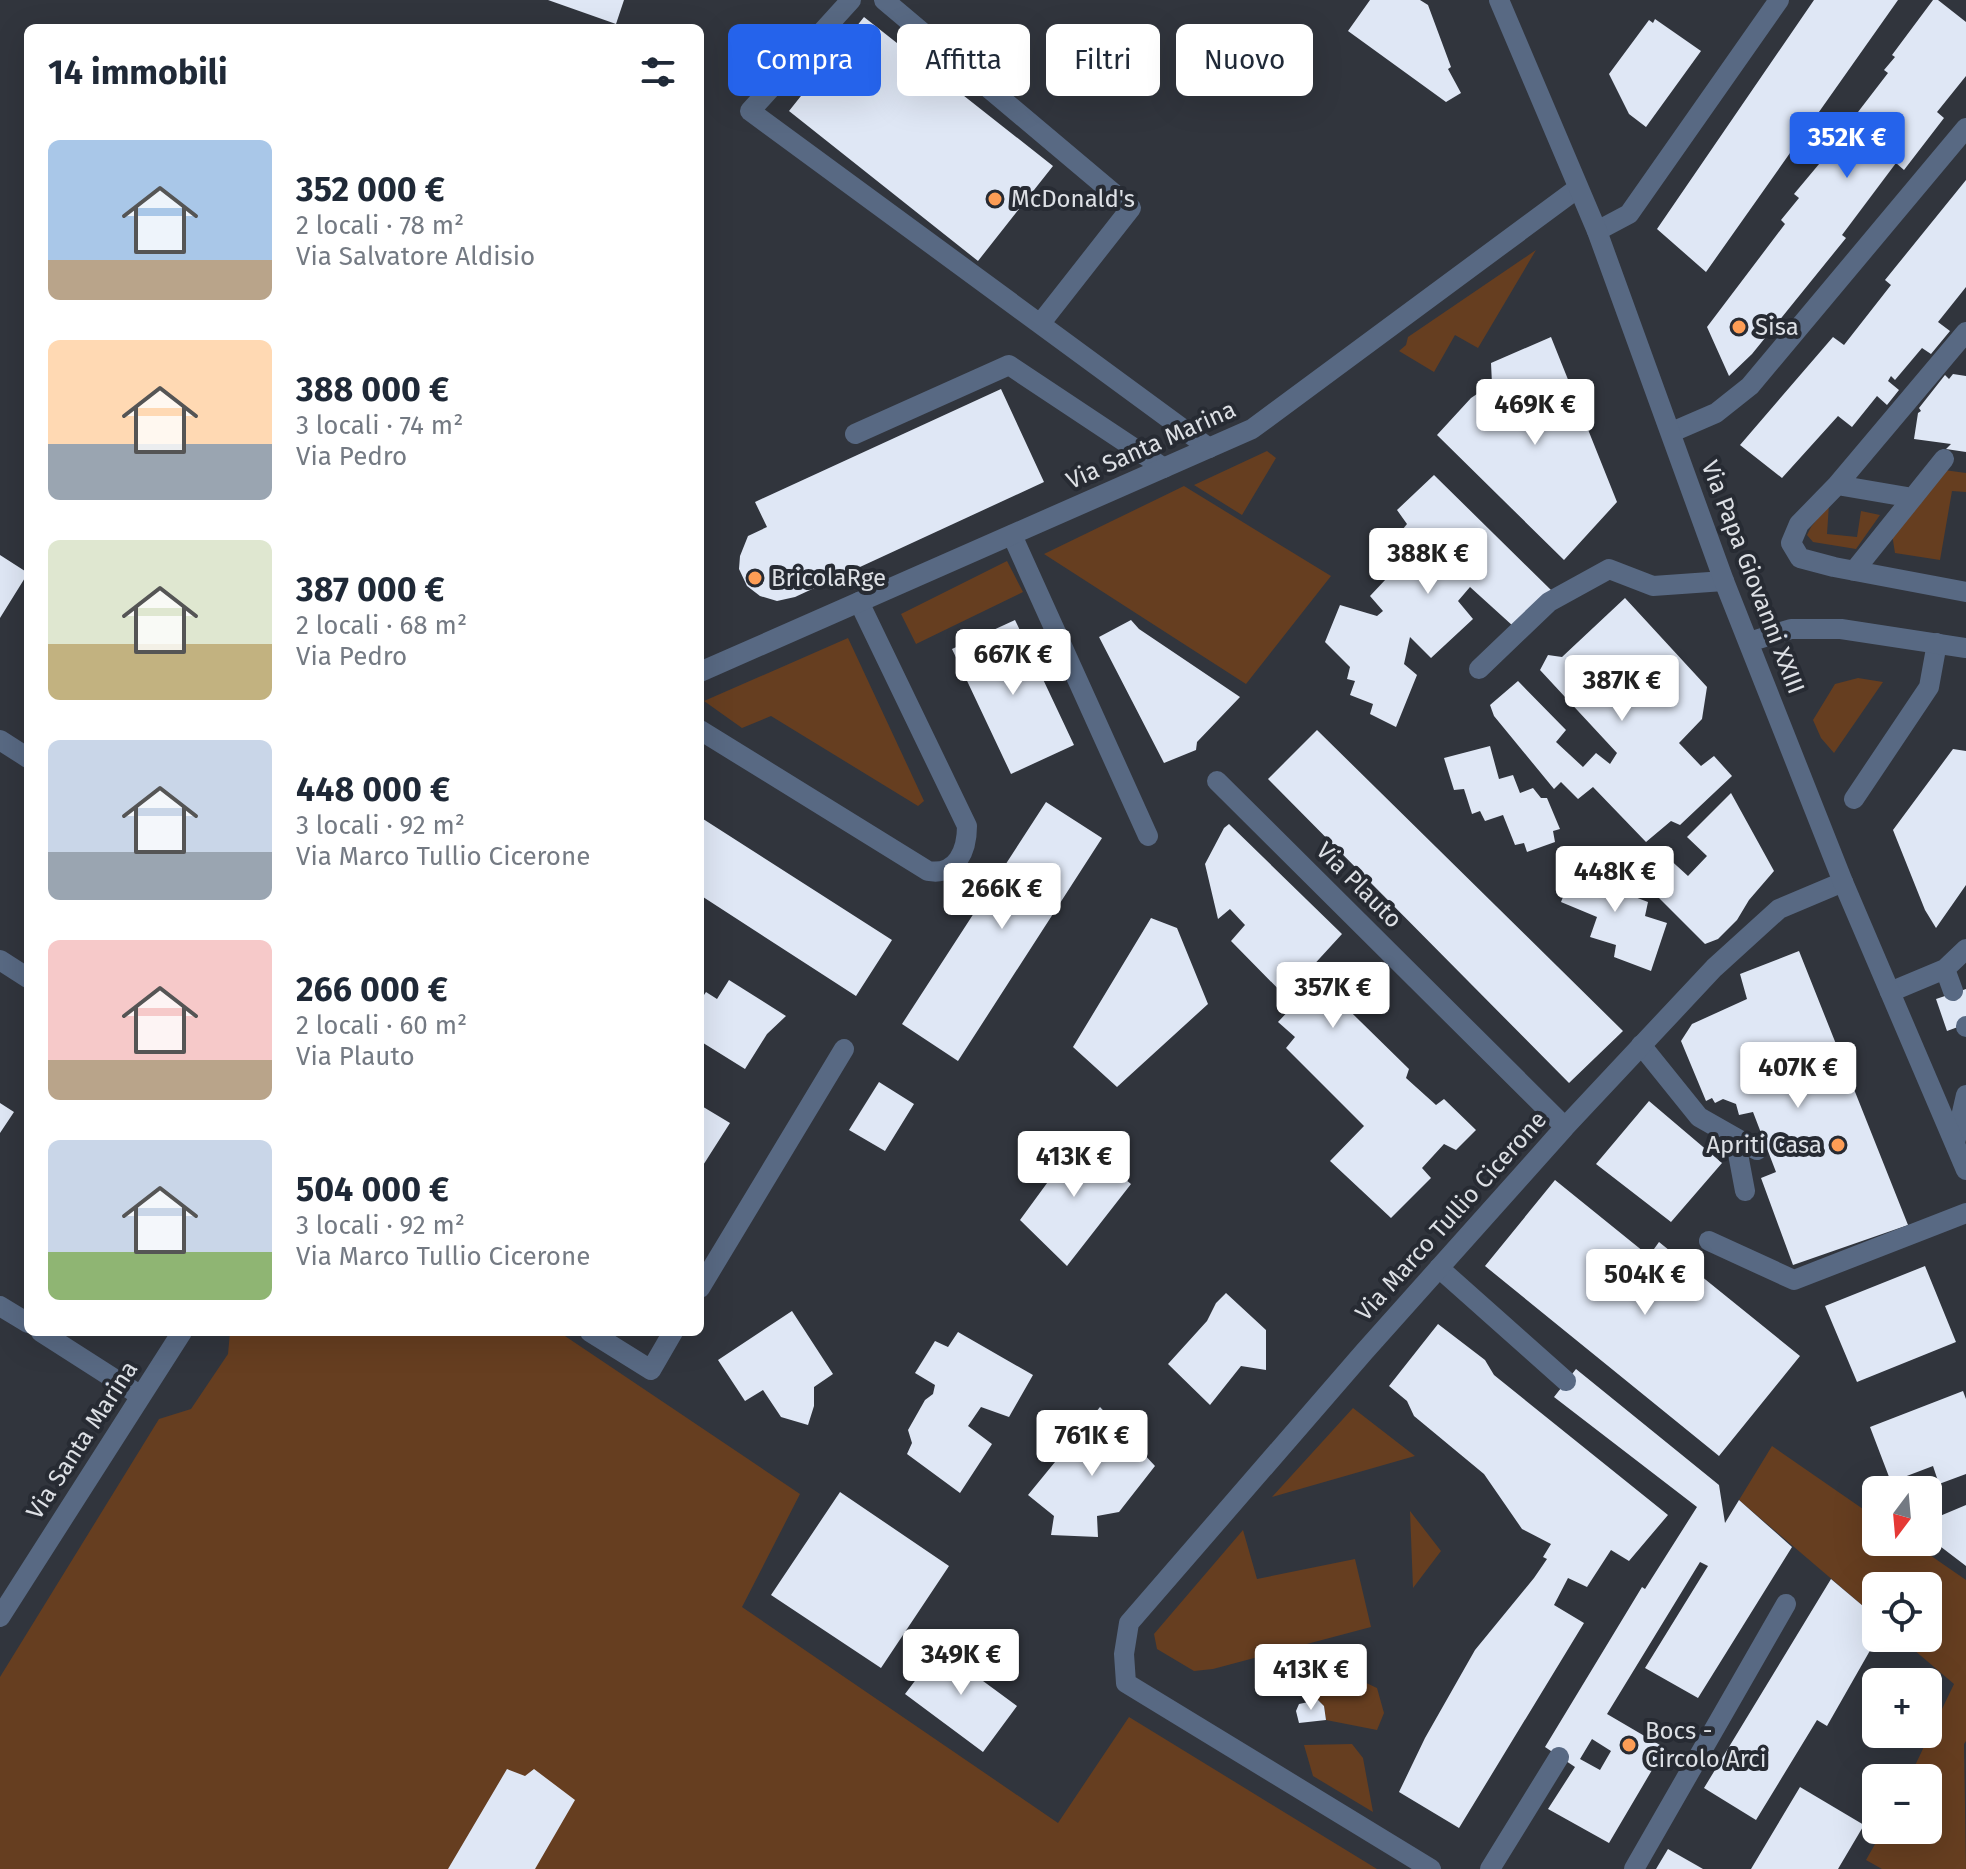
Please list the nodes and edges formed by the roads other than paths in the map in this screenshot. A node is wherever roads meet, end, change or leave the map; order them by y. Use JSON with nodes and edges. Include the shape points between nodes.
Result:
{"nodes":[{"id":1,"x":851,"y":0,"type":"edge"},
{"id":2,"x":884,"y":0,"type":"edge"},
{"id":3,"x":1499,"y":0,"type":"edge"},
{"id":4,"x":1779,"y":0,"type":"edge"},
{"id":5,"x":1966,"y":128,"type":"edge"},
{"id":6,"x":1578,"y":188,"type":"junction"},
{"id":7,"x":1597,"y":231,"type":"junction"},
{"id":8,"x":1040,"y":324,"type":"junction"},
{"id":9,"x":1966,"y":332,"type":"edge"},
{"id":10,"x":1672,"y":432,"type":"junction"},
{"id":11,"x":855,"y":434,"type":"dead end"},
{"id":12,"x":1209,"y":448,"type":"junction"},
{"id":13,"x":1944,"y":459,"type":"dead end"},
{"id":14,"x":1164,"y":468,"type":"junction"},
{"id":15,"x":1837,"y":485,"type":"junction"},
{"id":16,"x":1913,"y":498,"type":"junction"},
{"id":17,"x":1012,"y":535,"type":"junction"},
{"id":18,"x":1854,"y":571,"type":"junction"},
{"id":19,"x":1724,"y":581,"type":"junction"},
{"id":20,"x":1966,"y":592,"type":"edge"},
{"id":21,"x":859,"y":602,"type":"junction"},
{"id":22,"x":1749,"y":642,"type":"junction"},
{"id":23,"x":1937,"y":643,"type":"junction"},
{"id":24,"x":1966,"y":648,"type":"edge"},
{"id":25,"x":1479,"y":669,"type":"dead end"},
{"id":26,"x":704,"y":670,"type":"edge"},
{"id":27,"x":704,"y":732,"type":"edge"},
{"id":28,"x":0,"y":740,"type":"edge"},
{"id":29,"x":24,"y":755,"type":"edge"},
{"id":30,"x":1217,"y":781,"type":"dead end"},
{"id":31,"x":1854,"y":799,"type":"dead end"},
{"id":32,"x":1148,"y":836,"type":"dead end"},
{"id":33,"x":1843,"y":882,"type":"junction"},
{"id":34,"x":1966,"y":949,"type":"edge"},
{"id":35,"x":0,"y":960,"type":"edge"},
{"id":36,"x":1945,"y":969,"type":"junction"},
{"id":37,"x":24,"y":975,"type":"edge"},
{"id":38,"x":1953,"y":991,"type":"dead end"},
{"id":39,"x":1890,"y":992,"type":"junction"},
{"id":40,"x":1641,"y":1045,"type":"junction"},
{"id":41,"x":844,"y":1049,"type":"dead end"},
{"id":42,"x":1966,"y":1095,"type":"edge"},
{"id":43,"x":1565,"y":1127,"type":"junction"},
{"id":44,"x":1735,"y":1138,"type":"junction"},
{"id":45,"x":1955,"y":1143,"type":"junction"},
{"id":46,"x":1757,"y":1150,"type":"dead end"},
{"id":47,"x":1966,"y":1170,"type":"edge"},
{"id":48,"x":1745,"y":1191,"type":"dead end"},
{"id":49,"x":1966,"y":1213,"type":"edge"},
{"id":50,"x":1709,"y":1241,"type":"dead end"},
{"id":51,"x":1439,"y":1268,"type":"junction"},
{"id":52,"x":704,"y":1281,"type":"edge"},
{"id":53,"x":0,"y":1306,"type":"edge"},
{"id":54,"x":24,"y":1321,"type":"edge"},
{"id":55,"x":47,"y":1336,"type":"edge"},
{"id":56,"x":179,"y":1336,"type":"edge"},
{"id":57,"x":596,"y":1336,"type":"edge"},
{"id":58,"x":671,"y":1336,"type":"edge"},
{"id":59,"x":1566,"y":1381,"type":"dead end"},
{"id":60,"x":141,"y":1396,"type":"junction"},
{"id":61,"x":1786,"y":1604,"type":"dead end"},
{"id":62,"x":0,"y":1616,"type":"edge"},
{"id":63,"x":1559,"y":1757,"type":"dead end"},
{"id":64,"x":1431,"y":1869,"type":"edge"},
{"id":65,"x":1490,"y":1869,"type":"edge"},
{"id":66,"x":1634,"y":1869,"type":"edge"}],
"edges":[{"from":1,"to":8,"type":"street","via":[[750,111]]},
{"from":2,"to":8,"type":"street","via":[[1131,208]]},
{"from":3,"to":6,"type":"street","name":"Via Papa Giovanni XXIII"},
{"from":4,"to":7,"type":"street","via":[[1629,214]]},
{"from":5,"to":10,"type":"street","via":[[1750,386],[1716,413]]},
{"from":6,"to":7,"type":"street","name":"Via Papa Giovanni XXIII"},
{"from":6,"to":12,"type":"street","name":"Via Santa Marina","via":[[1252,429]]},
{"from":7,"to":10,"type":"street","name":"Via Papa Giovanni XXIII"},
{"from":8,"to":12,"type":"street"},
{"from":9,"to":15,"type":"street"},
{"from":10,"to":19,"type":"street","name":"Via Papa Giovanni XXIII"},
{"from":11,"to":14,"type":"street","via":[[1009,365]]},
{"from":12,"to":14,"type":"street","name":"Via Santa Marina"},
{"from":13,"to":16,"type":"street"},
{"from":14,"to":17,"type":"street","name":"Via Santa Marina"},
{"from":15,"to":16,"type":"street"},
{"from":15,"to":18,"type":"street","via":[[1799,524],[1791,543],[1800,558]]},
{"from":16,"to":18,"type":"street"},
{"from":17,"to":21,"type":"street","name":"Via Santa Marina"},
{"from":17,"to":32,"type":"street"},
{"from":18,"to":20,"type":"street"},
{"from":19,"to":22,"type":"street","name":"Via Papa Giovanni XXIII"},
{"from":19,"to":25,"type":"street","via":[[1653,586],[1609,569],[1549,602]]},
{"from":21,"to":26,"type":"street","name":"Via Santa Marina"},
{"from":21,"to":27,"type":"street","via":[[967,826],[965,850],[951,868],[928,871]]},
{"from":22,"to":23,"type":"street","via":[[1791,629],[1841,629]]},
{"from":22,"to":33,"type":"street","name":"Via Papa Giovanni XXIII"},
{"from":23,"to":24,"type":"street"},
{"from":23,"to":31,"type":"street","via":[[1929,687]]},
{"from":28,"to":29,"type":"street"},
{"from":30,"to":43,"type":"street","name":"Via Plauto"},
{"from":33,"to":39,"type":"street","name":"Via Papa Giovanni XXIII"},
{"from":33,"to":40,"type":"street","name":"Via Marco Tullio Cicerone","via":[[1779,909]]},
{"from":34,"to":36,"type":"street"},
{"from":35,"to":37,"type":"street"},
{"from":36,"to":38,"type":"street"},
{"from":36,"to":39,"type":"street"},
{"from":39,"to":45,"type":"street","name":"Via Papa Giovanni XXIII"},
{"from":40,"to":43,"type":"street","name":"Via Marco Tullio Cicerone"},
{"from":40,"to":44,"type":"street","via":[[1699,1117]]},
{"from":41,"to":52,"type":"street"},
{"from":42,"to":45,"type":"street"},
{"from":43,"to":51,"type":"street","name":"Via Marco Tullio Cicerone"},
{"from":44,"to":46,"type":"street"},
{"from":44,"to":48,"type":"street"},
{"from":45,"to":47,"type":"street","name":"Via Papa Giovanni XXIII"},
{"from":49,"to":50,"type":"street","via":[[1794,1280]]},
{"from":51,"to":59,"type":"street"},
{"from":51,"to":64,"type":"street","name":"Via Marco Tullio Cicerone","via":[[1129,1623],[1124,1654],[1126,1683]]},
{"from":53,"to":54,"type":"street"},
{"from":55,"to":60,"type":"street"},
{"from":56,"to":60,"type":"street","name":"Via Santa Marina"},
{"from":57,"to":58,"type":"street","via":[[651,1370]]},
{"from":60,"to":62,"type":"street","name":"Via Santa Marina"},
{"from":61,"to":66,"type":"street"},
{"from":63,"to":65,"type":"street"}]}
